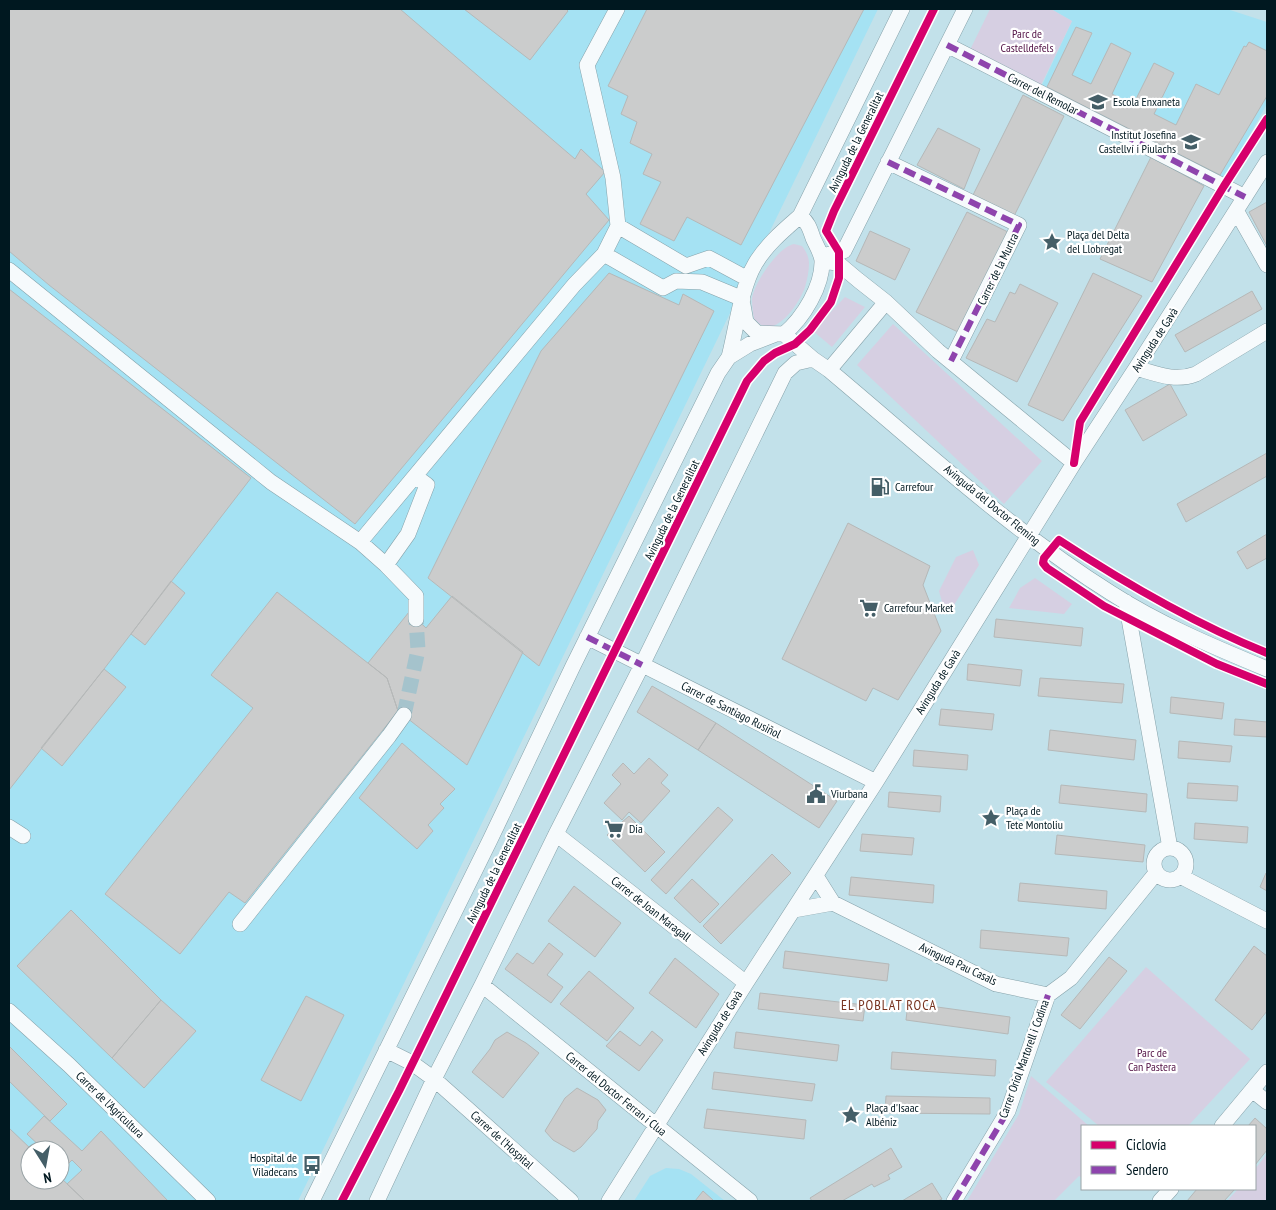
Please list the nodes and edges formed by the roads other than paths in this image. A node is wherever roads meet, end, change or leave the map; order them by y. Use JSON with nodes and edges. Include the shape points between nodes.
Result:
{"nodes":[{"id":1,"x":617,"y":9,"type":"edge"},
{"id":2,"x":902,"y":9,"type":"edge"},
{"id":3,"x":965,"y":9,"type":"edge"},
{"id":4,"x":947,"y":45,"type":"junction"},
{"id":5,"x":888,"y":162,"type":"junction"},
{"id":6,"x":1267,"y":162,"type":"edge"},
{"id":7,"x":1245,"y":197,"type":"junction"},
{"id":8,"x":1237,"y":212,"type":"junction"},
{"id":9,"x":800,"y":216,"type":"junction"},
{"id":10,"x":618,"y":226,"type":"junction"},
{"id":11,"x":774,"y":239,"type":"junction"},
{"id":12,"x":815,"y":242,"type":"junction"},
{"id":13,"x":604,"y":254,"type":"junction"},
{"id":14,"x":821,"y":258,"type":"junction"},
{"id":15,"x":1267,"y":265,"type":"edge"},
{"id":16,"x":9,"y":270,"type":"edge"},
{"id":17,"x":748,"y":279,"type":"junction"},
{"id":18,"x":742,"y":301,"type":"junction"},
{"id":19,"x":886,"y":302,"type":"junction"},
{"id":20,"x":1267,"y":331,"type":"edge"},
{"id":21,"x":779,"y":334,"type":"junction"},
{"id":22,"x":730,"y":358,"type":"junction"},
{"id":23,"x":813,"y":359,"type":"junction"},
{"id":24,"x":951,"y":361,"type":"junction"},
{"id":25,"x":1136,"y":368,"type":"junction"},
{"id":26,"x":829,"y":370,"type":"junction"},
{"id":27,"x":1074,"y":463,"type":"junction"},
{"id":28,"x":415,"y":476,"type":"junction"},
{"id":29,"x":1030,"y":536,"type":"junction"},
{"id":30,"x":360,"y":542,"type":"junction"},
{"id":31,"x":386,"y":565,"type":"junction"},
{"id":32,"x":1126,"y":602,"type":"junction"},
{"id":33,"x":416,"y":619,"type":"tunnel mouth"},
{"id":34,"x":587,"y":637,"type":"junction"},
{"id":35,"x":642,"y":665,"type":"junction"},
{"id":36,"x":1267,"y":669,"type":"edge"},
{"id":37,"x":404,"y":715,"type":"tunnel mouth"},
{"id":38,"x":876,"y":782,"type":"junction"},
{"id":39,"x":9,"y":827,"type":"edge"},
{"id":40,"x":556,"y":834,"type":"junction"},
{"id":41,"x":23,"y":836,"type":"dead end"},
{"id":42,"x":1170,"y":848,"type":"junction"},
{"id":43,"x":1156,"y":873,"type":"junction"},
{"id":44,"x":816,"y":876,"type":"junction"},
{"id":45,"x":1180,"y":876,"type":"junction"},
{"id":46,"x":833,"y":904,"type":"junction"},
{"id":47,"x":794,"y":910,"type":"junction"},
{"id":48,"x":1267,"y":921,"type":"edge"},
{"id":49,"x":240,"y":924,"type":"dead end"},
{"id":50,"x":746,"y":984,"type":"junction"},
{"id":51,"x":482,"y":985,"type":"junction"},
{"id":52,"x":1048,"y":995,"type":"junction"},
{"id":53,"x":9,"y":1010,"type":"edge"},
{"id":54,"x":386,"y":1050,"type":"junction"},
{"id":55,"x":1267,"y":1072,"type":"edge"},
{"id":56,"x":434,"y":1079,"type":"junction"},
{"id":57,"x":1252,"y":1090,"type":"junction"},
{"id":58,"x":1267,"y":1102,"type":"edge"},
{"id":59,"x":1223,"y":1125,"type":"edge"},
{"id":60,"x":655,"y":1126,"type":"junction"},
{"id":61,"x":1170,"y":1190,"type":"edge"},
{"id":62,"x":208,"y":1201,"type":"edge"},
{"id":63,"x":312,"y":1201,"type":"edge"},
{"id":64,"x":377,"y":1201,"type":"edge"},
{"id":65,"x":570,"y":1201,"type":"edge"},
{"id":66,"x":609,"y":1201,"type":"edge"},
{"id":67,"x":750,"y":1201,"type":"edge"},
{"id":68,"x":954,"y":1201,"type":"edge"},
{"id":69,"x":1160,"y":1201,"type":"edge"}],
"edges":[{"from":1,"to":10,"type":"street","via":[[587,65],[613,178]]},
{"from":2,"to":9,"type":"street","name":"Avinguda de la Generalitat"},
{"from":3,"to":4,"type":"street"},
{"from":4,"to":5,"type":"street"},
{"from":4,"to":7,"type":"street","name":"Carrer del Remolar"},
{"from":5,"to":14,"type":"street","via":[[844,251]]},
{"from":5,"to":24,"type":"street","name":"Carrer de la Murtra","via":[[1019,225]]},
{"from":6,"to":7,"type":"street","name":"Avinguda de Gavà"},
{"from":7,"to":8,"type":"street","name":"Avinguda de Gavà"},
{"from":8,"to":15,"type":"street"},
{"from":8,"to":25,"type":"street","name":"Avinguda de Gavà"},
{"from":9,"to":11,"type":"street"},
{"from":9,"to":12,"type":"street","via":[[806,220]]},
{"from":10,"to":13,"type":"street"},
{"from":10,"to":17,"type":"street","via":[[686,266],[710,258]]},
{"from":11,"to":12,"type":"street","via":[[793,230],[806,233]]},
{"from":11,"to":17,"type":"street"},
{"from":12,"to":14,"type":"street"},
{"from":13,"to":18,"type":"street","via":[[663,288],[676,281],[702,282]]},
{"from":13,"to":28,"type":"street","via":[[574,285]]},
{"from":14,"to":19,"type":"street","via":[[839,264]]},
{"from":14,"to":21,"type":"street","via":[[812,300],[794,325]]},
{"from":16,"to":30,"type":"street","via":[[271,482]]},
{"from":17,"to":18,"type":"street"},
{"from":18,"to":21,"type":"street","via":[[746,322],[757,333]]},
{"from":18,"to":22,"type":"street"},
{"from":19,"to":24,"type":"street"},
{"from":19,"to":26,"type":"street"},
{"from":20,"to":25,"type":"street","via":[[1186,378],[1178,379]]},
{"from":21,"to":22,"type":"street","via":[[750,344]]},
{"from":21,"to":23,"type":"street","name":"Avinguda del Doctor Fleming"},
{"from":22,"to":34,"type":"street","name":"Avinguda de la Generalitat","via":[[718,373],[689,429]]},
{"from":23,"to":26,"type":"street","name":"Avinguda del Doctor Fleming"},
{"from":23,"to":35,"type":"street","via":[[796,363],[785,373]]},
{"from":24,"to":27,"type":"street"},
{"from":25,"to":27,"type":"street","name":"Avinguda de Gavà"},
{"from":26,"to":29,"type":"street","name":"Avinguda del Doctor Fleming"},
{"from":27,"to":29,"type":"street","name":"Avinguda de Gavà"},
{"from":28,"to":30,"type":"street"},
{"from":28,"to":31,"type":"street","via":[[427,485],[408,534]]},
{"from":29,"to":32,"type":"street","name":"Avinguda del Doctor Fleming"},
{"from":29,"to":38,"type":"street","name":"Avinguda de Gavà"},
{"from":30,"to":31,"type":"street"},
{"from":31,"to":33,"type":"street","via":[[416,596]]},
{"from":32,"to":36,"type":"street","name":"Avinguda del Doctor Fleming","via":[[1180,631]]},
{"from":32,"to":42,"type":"street"},
{"from":34,"to":35,"type":"street","name":"Carrer de Santiago Rusiñol"},
{"from":34,"to":54,"type":"street","name":"Avinguda de la Generalitat"},
{"from":35,"to":38,"type":"street","name":"Carrer de Santiago Rusiñol"},
{"from":35,"to":40,"type":"street"},
{"from":37,"to":49,"type":"street"},
{"from":38,"to":44,"type":"street","name":"Avinguda de Gavà"},
{"from":39,"to":41,"type":"street"},
{"from":40,"to":50,"type":"street","name":"Carrer de Joan Maragall"},
{"from":40,"to":51,"type":"street"},
{"from":42,"to":43,"type":"street","via":[[1156,855]]},
{"from":42,"to":45,"type":"street","via":[[1179,851],[1186,860]]},
{"from":43,"to":45,"type":"street","via":[[1167,880]]},
{"from":43,"to":52,"type":"street","via":[[1071,978]]},
{"from":44,"to":46,"type":"street"},
{"from":44,"to":47,"type":"street","name":"Avinguda de Gavà"},
{"from":45,"to":48,"type":"street"},
{"from":46,"to":47,"type":"street"},
{"from":46,"to":52,"type":"street","name":"Avinguda Pau Casals","via":[[996,984]]},
{"from":47,"to":50,"type":"street","name":"Avinguda de Gavà"},
{"from":50,"to":60,"type":"street","name":"Avinguda de Gavà"},
{"from":51,"to":56,"type":"street"},
{"from":51,"to":60,"type":"street","name":"Carrer del Doctor Ferran i Clua"},
{"from":52,"to":68,"type":"street","name":"Carrer Oriol Martorell i Codina","via":[[1008,1111]]},
{"from":53,"to":62,"type":"street","name":"Carrer de l'Agricultura"},
{"from":54,"to":56,"type":"street","name":"Carrer de l'Hospital"},
{"from":54,"to":63,"type":"street","name":"Avinguda de la Generalitat"},
{"from":55,"to":57,"type":"street"},
{"from":56,"to":64,"type":"street"},
{"from":56,"to":65,"type":"street","name":"Carrer de l'Hospital"},
{"from":57,"to":58,"type":"street"},
{"from":57,"to":59,"type":"street"},
{"from":60,"to":66,"type":"street","name":"Avinguda de Gavà"},
{"from":60,"to":67,"type":"street","name":"Carrer del Doctor Ferran i Clua"},
{"from":61,"to":69,"type":"street"}]}
